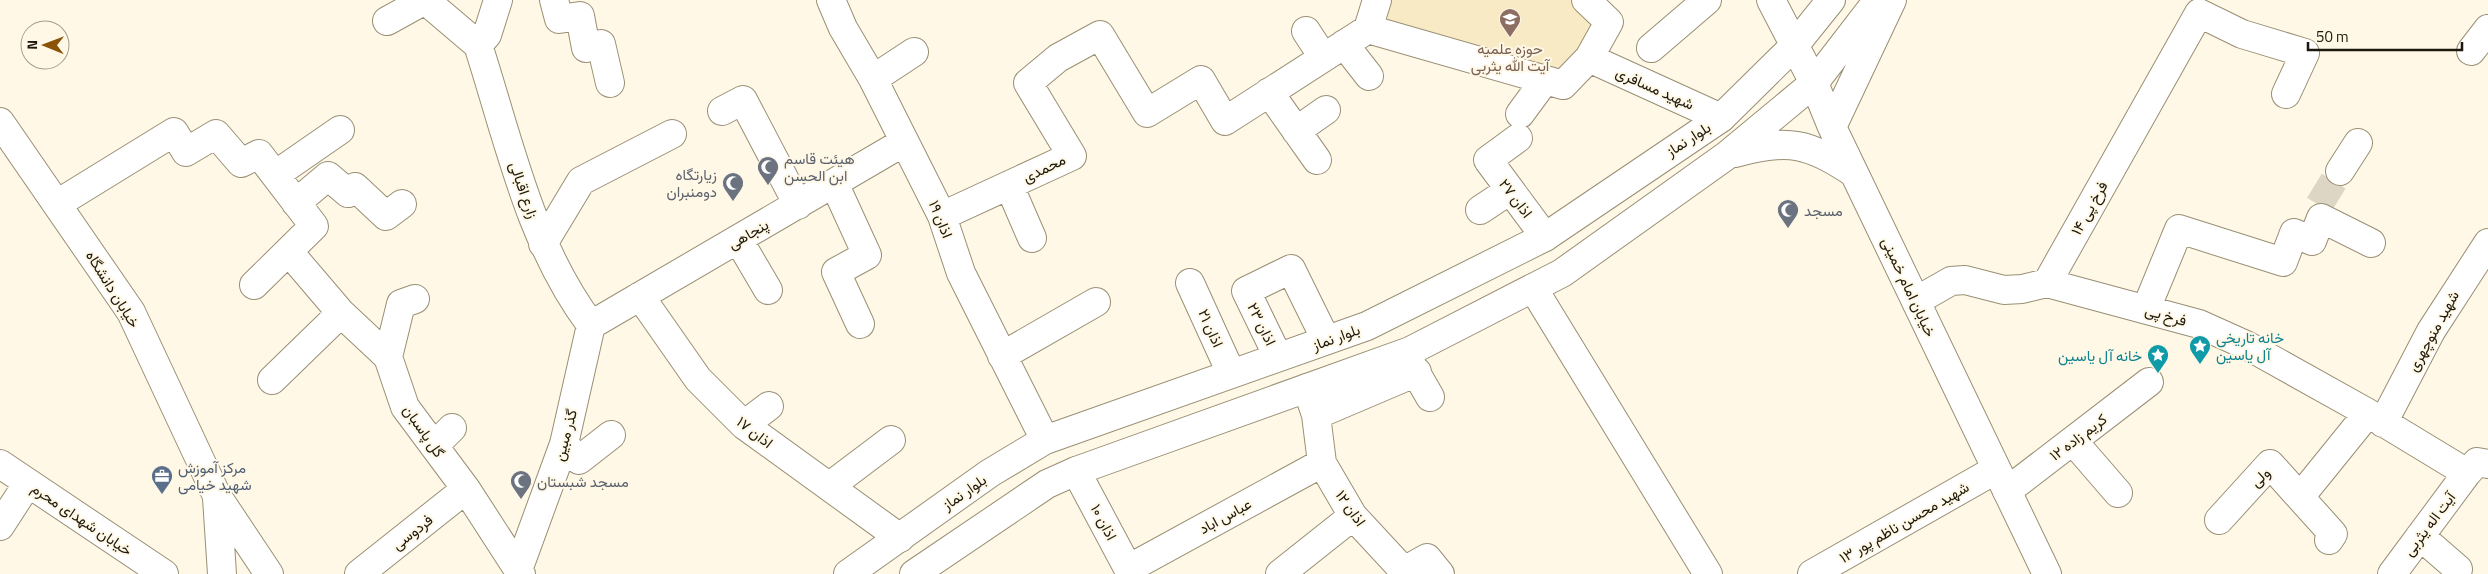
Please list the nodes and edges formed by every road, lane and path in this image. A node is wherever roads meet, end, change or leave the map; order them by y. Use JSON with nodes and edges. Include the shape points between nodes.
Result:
{"nodes":[{"id":1,"x":425,"y":0,"type":"edge"},
{"id":2,"x":498,"y":0,"type":"edge"},
{"id":3,"x":554,"y":0,"type":"edge"},
{"id":4,"x":831,"y":0,"type":"edge"},
{"id":5,"x":1377,"y":0,"type":"edge"},
{"id":6,"x":1586,"y":0,"type":"edge"},
{"id":7,"x":1707,"y":0,"type":"edge"},
{"id":8,"x":1831,"y":0,"type":"edge"},
{"id":9,"x":1878,"y":0,"type":"edge"},
{"id":10,"x":1892,"y":0,"type":"edge"},
{"id":11,"x":1780,"y":2,"type":"edge"},
{"id":12,"x":386,"y":21,"type":"dead end"},
{"id":13,"x":1368,"y":29,"type":"junction"},
{"id":14,"x":2488,"y":29,"type":"edge"},
{"id":15,"x":1306,"y":31,"type":"dead end"},
{"id":16,"x":478,"y":46,"type":"junction"},
{"id":17,"x":1794,"y":46,"type":"junction"},
{"id":18,"x":1651,"y":48,"type":"dead end"},
{"id":19,"x":1334,"y":51,"type":"junction"},
{"id":20,"x":2471,"y":51,"type":"dead end"},
{"id":21,"x":914,"y":52,"type":"dead end"},
{"id":22,"x":1589,"y":58,"type":"junction"},
{"id":23,"x":1369,"y":76,"type":"dead end"},
{"id":24,"x":873,"y":79,"type":"junction"},
{"id":25,"x":1545,"y":80,"type":"junction"},
{"id":26,"x":610,"y":83,"type":"dead end"},
{"id":27,"x":1814,"y":83,"type":"junction"},
{"id":28,"x":1269,"y":92,"type":"junction"},
{"id":29,"x":2286,"y":94,"type":"dead end"},
{"id":30,"x":1326,"y":110,"type":"dead end"},
{"id":31,"x":722,"y":111,"type":"dead end"},
{"id":32,"x":1721,"y":118,"type":"junction"},
{"id":33,"x":0,"y":122,"type":"edge"},
{"id":34,"x":1832,"y":127,"type":"junction"},
{"id":35,"x":340,"y":130,"type":"dead end"},
{"id":36,"x":1296,"y":131,"type":"junction"},
{"id":37,"x":672,"y":134,"type":"dead end"},
{"id":38,"x":904,"y":142,"type":"junction"},
{"id":39,"x":2358,"y":143,"type":"dead end"},
{"id":40,"x":1674,"y":148,"type":"junction"},
{"id":41,"x":1726,"y":156,"type":"junction"},
{"id":42,"x":1318,"y":160,"type":"dead end"},
{"id":43,"x":2340,"y":171,"type":"tunnel mouth"},
{"id":44,"x":1854,"y":173,"type":"junction"},
{"id":45,"x":275,"y":175,"type":"junction"},
{"id":46,"x":1694,"y":179,"type":"junction"},
{"id":47,"x":834,"y":183,"type":"junction"},
{"id":48,"x":1008,"y":185,"type":"junction"},
{"id":49,"x":1510,"y":190,"type":"junction"},
{"id":50,"x":296,"y":203,"type":"junction"},
{"id":51,"x":57,"y":204,"type":"junction"},
{"id":52,"x":402,"y":204,"type":"dead end"},
{"id":53,"x":798,"y":205,"type":"junction"},
{"id":54,"x":1480,"y":210,"type":"dead end"},
{"id":55,"x":942,"y":216,"type":"junction"},
{"id":56,"x":1545,"y":237,"type":"junction"},
{"id":57,"x":1032,"y":238,"type":"dead end"},
{"id":58,"x":738,"y":239,"type":"junction"},
{"id":59,"x":2488,"y":242,"type":"edge"},
{"id":60,"x":2371,"y":243,"type":"dead end"},
{"id":61,"x":542,"y":244,"type":"junction"},
{"id":62,"x":289,"y":252,"type":"junction"},
{"id":63,"x":1190,"y":283,"type":"dead end"},
{"id":64,"x":2047,"y":283,"type":"junction"},
{"id":65,"x":254,"y":285,"type":"dead end"},
{"id":66,"x":1533,"y":288,"type":"junction"},
{"id":67,"x":768,"y":290,"type":"dead end"},
{"id":68,"x":640,"y":296,"type":"junction"},
{"id":69,"x":415,"y":299,"type":"dead end"},
{"id":70,"x":1916,"y":301,"type":"junction"},
{"id":71,"x":1096,"y":302,"type":"dead end"},
{"id":72,"x":2146,"y":309,"type":"junction"},
{"id":73,"x":341,"y":313,"type":"junction"},
{"id":74,"x":860,"y":324,"type":"dead end"},
{"id":75,"x":591,"y":325,"type":"junction"},
{"id":76,"x":1326,"y":340,"type":"junction"},
{"id":77,"x":1002,"y":356,"type":"junction"},
{"id":78,"x":388,"y":357,"type":"junction"},
{"id":79,"x":1278,"y":357,"type":"junction"},
{"id":80,"x":1411,"y":363,"type":"junction"},
{"id":81,"x":1231,"y":374,"type":"junction"},
{"id":82,"x":272,"y":380,"type":"dead end"},
{"id":83,"x":2149,"y":382,"type":"dead end"},
{"id":84,"x":1307,"y":388,"type":"junction"},
{"id":85,"x":1430,"y":397,"type":"dead end"},
{"id":86,"x":769,"y":406,"type":"dead end"},
{"id":87,"x":1316,"y":416,"type":"junction"},
{"id":88,"x":2375,"y":418,"type":"junction"},
{"id":89,"x":744,"y":425,"type":"junction"},
{"id":90,"x":611,"y":435,"type":"dead end"},
{"id":91,"x":891,"y":440,"type":"dead end"},
{"id":92,"x":1044,"y":440,"type":"junction"},
{"id":93,"x":2073,"y":441,"type":"junction"},
{"id":94,"x":564,"y":444,"type":"junction"},
{"id":95,"x":1322,"y":463,"type":"junction"},
{"id":96,"x":0,"y":464,"type":"edge"},
{"id":97,"x":2477,"y":469,"type":"edge"},
{"id":98,"x":1076,"y":471,"type":"junction"},
{"id":99,"x":2001,"y":480,"type":"junction"},
{"id":100,"x":28,"y":483,"type":"junction"},
{"id":101,"x":830,"y":486,"type":"junction"},
{"id":102,"x":466,"y":489,"type":"junction"},
{"id":103,"x":2118,"y":493,"type":"dead end"},
{"id":104,"x":217,"y":496,"type":"junction"},
{"id":105,"x":2300,"y":497,"type":"junction"},
{"id":106,"x":1353,"y":516,"type":"junction"},
{"id":107,"x":2219,"y":520,"type":"dead end"},
{"id":108,"x":0,"y":526,"type":"edge"},
{"id":109,"x":2420,"y":536,"type":"junction"},
{"id":110,"x":900,"y":538,"type":"junction"},
{"id":111,"x":2329,"y":540,"type":"dead end"},
{"id":112,"x":2458,"y":569,"type":"dead end"},
{"id":113,"x":1129,"y":571,"type":"edge"},
{"id":114,"x":520,"y":572,"type":"edge"},
{"id":115,"x":164,"y":574,"type":"edge"},
{"id":116,"x":222,"y":574,"type":"edge"},
{"id":117,"x":269,"y":574,"type":"edge"},
{"id":118,"x":359,"y":574,"type":"edge"},
{"id":119,"x":848,"y":574,"type":"edge"},
{"id":120,"x":914,"y":574,"type":"edge"},
{"id":121,"x":1280,"y":574,"type":"edge"},
{"id":122,"x":1440,"y":574,"type":"edge"},
{"id":123,"x":1708,"y":574,"type":"edge"},
{"id":124,"x":1812,"y":574,"type":"edge"},
{"id":125,"x":2047,"y":574,"type":"edge"},
{"id":126,"x":2392,"y":574,"type":"edge"}],
"edges":[{"from":1,"to":12,"type":"street"},
{"from":1,"to":16,"type":"street"},
{"from":2,"to":16,"type":"street","via":[[487,35]]},
{"from":3,"to":26,"type":"street","via":[[559,19],[580,16],[586,48],[601,44]]},
{"from":4,"to":24,"type":"street","name":"اذان ۱۹","via":[[842,28]]},
{"from":5,"to":13,"type":"street"},
{"from":6,"to":22,"type":"street","via":[[1609,22]]},
{"from":7,"to":18,"type":"street"},
{"from":8,"to":17,"type":"street","name":"بلوار نماز"},
{"from":9,"to":27,"type":"street"},
{"from":10,"to":34,"type":"street"},
{"from":11,"to":17,"type":"street","name":"خیابان امام خمینی"},
{"from":13,"to":19,"type":"street"},
{"from":13,"to":25,"type":"street"},
{"from":14,"to":20,"type":"street"},
{"from":15,"to":19,"type":"street"},
{"from":16,"to":61,"type":"street","name":"زارع اقبالی","via":[[517,208]]},
{"from":17,"to":27,"type":"street","name":"خیابان امام خمینی"},
{"from":17,"to":32,"type":"street","name":"بلوار نماز"},
{"from":19,"to":23,"type":"street"},
{"from":19,"to":28,"type":"street"},
{"from":21,"to":24,"type":"street"},
{"from":22,"to":25,"type":"street","via":[[1563,85]]},
{"from":22,"to":32,"type":"street","name":"شهید مسافری"},
{"from":24,"to":38,"type":"street","name":"اذان ۱۹"},
{"from":25,"to":49,"type":"street","name":"اذان ۲۷","via":[[1519,126],[1488,160]]},
{"from":27,"to":34,"type":"street","name":"خیابان امام خمینی"},
{"from":27,"to":41,"type":"street"},
{"from":28,"to":36,"type":"street"},
{"from":28,"to":48,"type":"street","name":"محمدی","via":[[1225,121],[1201,80],[1147,113],[1100,35],[1058,58],[1028,83],[1072,156]]},
{"from":29,"to":64,"type":"street","name":"فرخ پی ۱۴","via":[[2305,53],[2242,34],[2199,13]]},
{"from":30,"to":36,"type":"street"},
{"from":31,"to":53,"type":"street","via":[[743,100]]},
{"from":32,"to":40,"type":"street","name":"بلوار نماز"},
{"from":33,"to":51,"type":"street","name":"خیابان دانشگاه"},
{"from":34,"to":44,"type":"street","name":"خیابان امام خمینی"},
{"from":35,"to":45,"type":"street"},
{"from":36,"to":42,"type":"street"},
{"from":37,"to":61,"type":"street","via":[[581,181]]},
{"from":38,"to":47,"type":"street","name":"پنجاهی"},
{"from":38,"to":55,"type":"street","name":"اذان ۱۹"},
{"from":39,"to":43,"type":"street"},
{"from":40,"to":46,"type":"street"},
{"from":40,"to":56,"type":"street","name":"بلوار نماز"},
{"from":41,"to":44,"type":"street","via":[[1775,144],[1795,145],[1814,150]]},
{"from":41,"to":46,"type":"street"},
{"from":44,"to":70,"type":"street","name":"خیابان امام خمینی"},
{"from":45,"to":50,"type":"street"},
{"from":45,"to":51,"type":"street","via":[[259,154],[241,163],[216,134],[186,152],[174,132]]},
{"from":46,"to":66,"type":"street","via":[[1562,273]]},
{"from":47,"to":53,"type":"street","name":"پنجاهی"},
{"from":47,"to":74,"type":"street","via":[[867,256],[836,272]]},
{"from":48,"to":55,"type":"street","name":"محمدی"},
{"from":48,"to":57,"type":"street"},
{"from":49,"to":54,"type":"street"},
{"from":49,"to":56,"type":"street","name":"اذان ۲۷"},
{"from":50,"to":52,"type":"street","via":[[328,176],[348,193],[355,187],[386,216]]},
{"from":50,"to":62,"type":"street","via":[[314,226]]},
{"from":51,"to":104,"type":"street","name":"خیابان دانشگاه","via":[[131,312]]},
{"from":53,"to":58,"type":"street","name":"پنجاهی"},
{"from":55,"to":77,"type":"street","name":"اذان ۱۹","via":[[961,273]]},
{"from":56,"to":76,"type":"street","name":"بلوار نماز","via":[[1367,326]]},
{"from":58,"to":67,"type":"street"},
{"from":58,"to":68,"type":"street","name":"پنجاهی"},
{"from":59,"to":88,"type":"street","name":"شهید منوچهری"},
{"from":60,"to":72,"type":"street","via":[[2320,212],[2312,241],[2294,233],[2283,262],[2179,229]]},
{"from":61,"to":75,"type":"street","name":"زارع اقبالی","via":[[570,296]]},
{"from":62,"to":65,"type":"street"},
{"from":62,"to":73,"type":"street","name":"گل پاسبان"},
{"from":63,"to":81,"type":"street","name":"اذان ۲۱"},
{"from":64,"to":70,"type":"street","via":[[2004,290],[1965,280],[1951,281]]},
{"from":64,"to":72,"type":"street","name":"فرخ پی"},
{"from":66,"to":80,"type":"street"},
{"from":66,"to":123,"type":"street"},
{"from":68,"to":75,"type":"street","name":"پنجاهی"},
{"from":68,"to":89,"type":"street","name":"اذان ۱۷","via":[[698,379]]},
{"from":69,"to":78,"type":"street","via":[[401,304]]},
{"from":70,"to":99,"type":"street","name":"خیابان امام خمینی"},
{"from":71,"to":77,"type":"street"},
{"from":72,"to":88,"type":"street","name":"فرخ پی","via":[[2199,324],[2248,346]]},
{"from":73,"to":78,"type":"street","name":"گل پاسبان"},
{"from":73,"to":82,"type":"street"},
{"from":75,"to":94,"type":"street","name":"گذر مبین"},
{"from":76,"to":79,"type":"street","name":"بلوار نماز"},
{"from":76,"to":79,"type":"street","name":"اذان ۲۳","via":[[1291,269],[1246,291]]},
{"from":77,"to":92,"type":"street","name":"اذان ۱۹"},
{"from":78,"to":102,"type":"street","name":"گل پاسبان","via":[[405,407],[443,437]]},
{"from":79,"to":81,"type":"street","name":"بلوار نماز"},
{"from":80,"to":84,"type":"street"},
{"from":80,"to":85,"type":"street"},
{"from":80,"to":87,"type":"street"},
{"from":81,"to":92,"type":"street","name":"بلوار نماز"},
{"from":83,"to":93,"type":"street","name":"کریم زاده ۱۲"},
{"from":84,"to":87,"type":"street","name":"اذان ۱۲"},
{"from":84,"to":98,"type":"street"},
{"from":86,"to":89,"type":"street"},
{"from":87,"to":95,"type":"street","name":"اذان ۱۲"},
{"from":88,"to":97,"type":"street","name":"فرخ پی"},
{"from":88,"to":105,"type":"street"},
{"from":89,"to":101,"type":"street","name":"اذان ۱۷"},
{"from":90,"to":94,"type":"street","via":[[578,460]]},
{"from":91,"to":101,"type":"street"},
{"from":92,"to":110,"type":"street","name":"بلوار نماز"},
{"from":93,"to":99,"type":"street","name":"کریم زاده ۱۲"},
{"from":93,"to":103,"type":"street"},
{"from":94,"to":114,"type":"street","name":"گذر مبین"},
{"from":95,"to":106,"type":"street","name":"اذان ۱۲"},
{"from":95,"to":113,"type":"street","name":"عباس اباد"},
{"from":96,"to":100,"type":"street","name":"خیابان شهدای محرم"},
{"from":97,"to":109,"type":"street","name":"آیت اله یثربی"},
{"from":98,"to":113,"type":"street","name":"اذان ۱۰"},
{"from":98,"to":120,"type":"street","via":[[1047,484]]},
{"from":99,"to":124,"type":"street","name":"شهید محسن ناظم پور ۱۳"},
{"from":99,"to":125,"type":"street","name":"خیابان امام خمینی"},
{"from":100,"to":108,"type":"street"},
{"from":100,"to":115,"type":"street","name":"خیابان شهدای محرم"},
{"from":101,"to":110,"type":"street","name":"اذان ۱۷"},
{"from":102,"to":114,"type":"street","name":"گل پاسبان"},
{"from":102,"to":118,"type":"street","name":"فردوسی"},
{"from":104,"to":116,"type":"street"},
{"from":104,"to":117,"type":"street"},
{"from":105,"to":107,"type":"street","name":"ولی","via":[[2270,464]]},
{"from":105,"to":111,"type":"street","name":"ولی","via":[[2333,534]]},
{"from":106,"to":121,"type":"street"},
{"from":106,"to":122,"type":"street","name":"اذان ۱۲","via":[[1404,571],[1427,558]]},
{"from":109,"to":112,"type":"street"},
{"from":109,"to":126,"type":"street","name":"آیت اله یثربی"},
{"from":110,"to":119,"type":"street","name":"بلوار نماز"}]}
